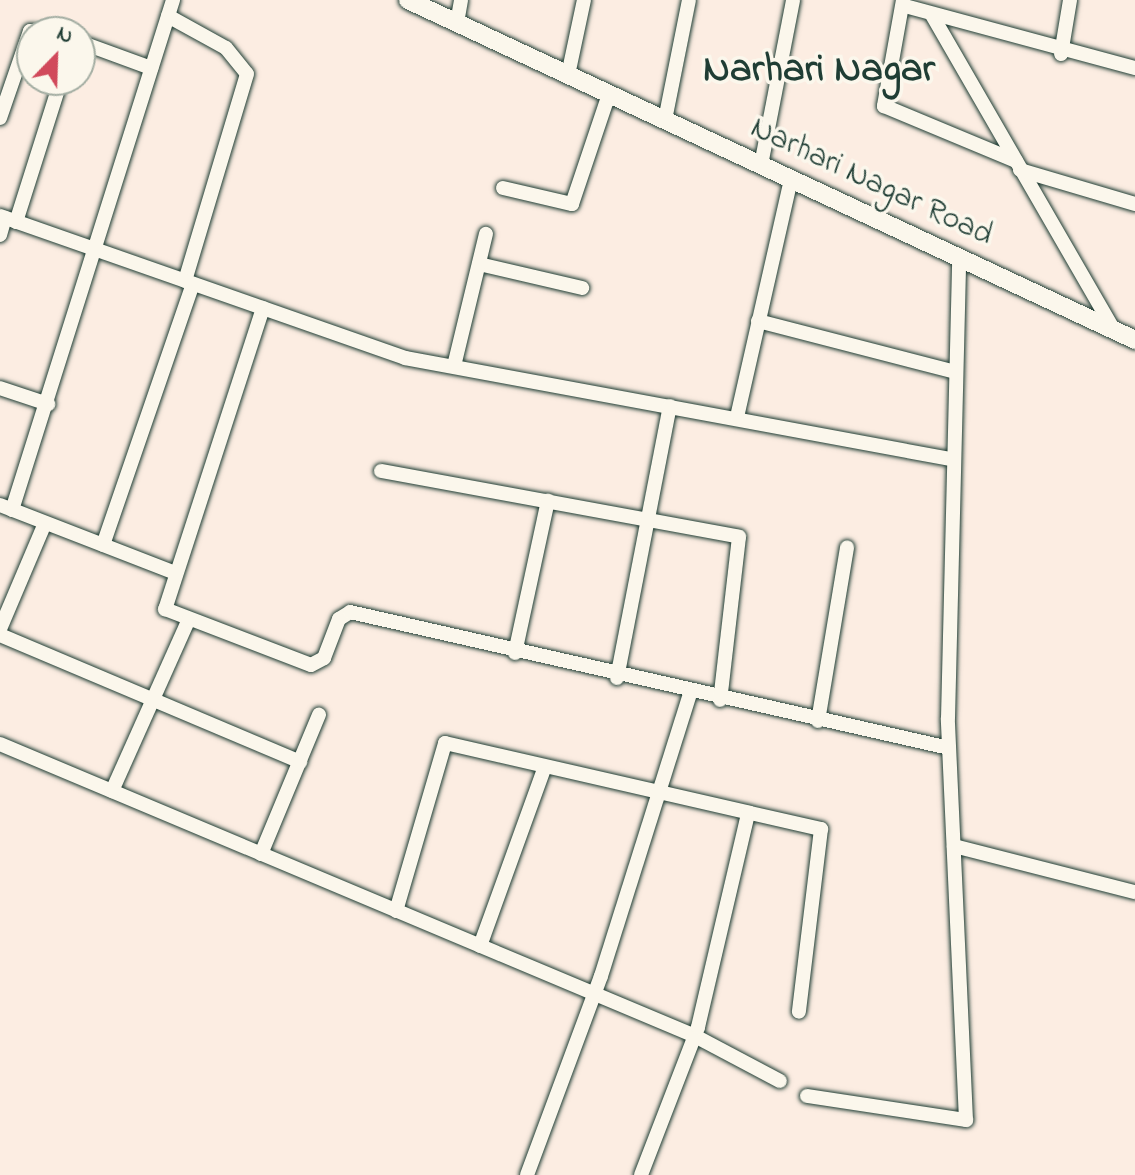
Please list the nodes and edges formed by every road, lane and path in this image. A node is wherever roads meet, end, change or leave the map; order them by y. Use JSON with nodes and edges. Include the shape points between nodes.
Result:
{"nodes":[{"id":1,"x":173,"y":0,"type":"edge"},
{"id":2,"x":408,"y":0,"type":"edge"},
{"id":3,"x":461,"y":0,"type":"edge"},
{"id":4,"x":584,"y":0,"type":"edge"},
{"id":5,"x":689,"y":0,"type":"edge"},
{"id":6,"x":793,"y":0,"type":"edge"},
{"id":7,"x":1070,"y":0,"type":"edge"},
{"id":8,"x":904,"y":3,"type":"edge"},
{"id":9,"x":932,"y":15,"type":"junction"},
{"id":10,"x":168,"y":16,"type":"junction"},
{"id":11,"x":457,"y":23,"type":"junction"},
{"id":12,"x":96,"y":48,"type":"edge"},
{"id":13,"x":1061,"y":54,"type":"junction"},
{"id":14,"x":151,"y":68,"type":"junction"},
{"id":15,"x":1135,"y":68,"type":"edge"},
{"id":16,"x":16,"y":72,"type":"edge"},
{"id":17,"x":568,"y":75,"type":"junction"},
{"id":18,"x":609,"y":94,"type":"junction"},
{"id":19,"x":55,"y":96,"type":"edge"},
{"id":20,"x":0,"y":118,"type":"edge"},
{"id":21,"x":665,"y":120,"type":"junction"},
{"id":22,"x":761,"y":165,"type":"junction"},
{"id":23,"x":1018,"y":166,"type":"junction"},
{"id":24,"x":791,"y":179,"type":"junction"},
{"id":25,"x":503,"y":188,"type":"dead end"},
{"id":26,"x":1135,"y":204,"type":"edge"},
{"id":27,"x":7,"y":219,"type":"edge"},
{"id":28,"x":486,"y":234,"type":"dead end"},
{"id":29,"x":0,"y":235,"type":"edge"},
{"id":30,"x":95,"y":249,"type":"junction"},
{"id":31,"x":959,"y":257,"type":"junction"},
{"id":32,"x":479,"y":264,"type":"junction"},
{"id":33,"x":189,"y":283,"type":"junction"},
{"id":34,"x":582,"y":288,"type":"dead end"},
{"id":35,"x":263,"y":308,"type":"junction"},
{"id":36,"x":758,"y":321,"type":"junction"},
{"id":37,"x":1114,"y":330,"type":"junction"},
{"id":38,"x":1135,"y":340,"type":"edge"},
{"id":39,"x":454,"y":366,"type":"junction"},
{"id":40,"x":952,"y":371,"type":"junction"},
{"id":41,"x":0,"y":388,"type":"edge"},
{"id":42,"x":48,"y":404,"type":"junction"},
{"id":43,"x":670,"y":406,"type":"junction"},
{"id":44,"x":737,"y":417,"type":"junction"},
{"id":45,"x":950,"y":459,"type":"junction"},
{"id":46,"x":381,"y":471,"type":"dead end"},
{"id":47,"x":548,"y":501,"type":"junction"},
{"id":48,"x":6,"y":508,"type":"edge"},
{"id":49,"x":648,"y":519,"type":"junction"},
{"id":50,"x":45,"y":523,"type":"junction"},
{"id":51,"x":103,"y":545,"type":"junction"},
{"id":52,"x":847,"y":547,"type":"dead end"},
{"id":53,"x":173,"y":572,"type":"junction"},
{"id":54,"x":189,"y":619,"type":"junction"},
{"id":55,"x":0,"y":629,"type":"edge"},
{"id":56,"x":0,"y":635,"type":"edge"},
{"id":57,"x":515,"y":653,"type":"junction"},
{"id":58,"x":617,"y":678,"type":"junction"},
{"id":59,"x":690,"y":694,"type":"junction"},
{"id":60,"x":153,"y":700,"type":"junction"},
{"id":61,"x":720,"y":700,"type":"junction"},
{"id":62,"x":319,"y":715,"type":"dead end"},
{"id":63,"x":818,"y":721,"type":"junction"},
{"id":64,"x":0,"y":744,"type":"edge"},
{"id":65,"x":949,"y":748,"type":"junction"},
{"id":66,"x":300,"y":762,"type":"junction"},
{"id":67,"x":544,"y":769,"type":"junction"},
{"id":68,"x":112,"y":791,"type":"junction"},
{"id":69,"x":661,"y":795,"type":"junction"},
{"id":70,"x":748,"y":813,"type":"junction"},
{"id":71,"x":954,"y":846,"type":"junction"},
{"id":72,"x":261,"y":854,"type":"junction"},
{"id":73,"x":1135,"y":892,"type":"edge"},
{"id":74,"x":396,"y":911,"type":"junction"},
{"id":75,"x":480,"y":946,"type":"junction"},
{"id":76,"x":595,"y":995,"type":"junction"},
{"id":77,"x":799,"y":1012,"type":"dead end"},
{"id":78,"x":695,"y":1036,"type":"junction"},
{"id":79,"x":780,"y":1081,"type":"dead end"},
{"id":80,"x":807,"y":1096,"type":"dead end"},
{"id":81,"x":527,"y":1175,"type":"edge"},
{"id":82,"x":641,"y":1175,"type":"edge"}],
"edges":[{"from":1,"to":10,"type":"street"},
{"from":2,"to":11,"type":"street","name":"Narhari Nagar Road"},
{"from":3,"to":11,"type":"street"},
{"from":4,"to":17,"type":"street"},
{"from":5,"to":21,"type":"street"},
{"from":6,"to":22,"type":"street"},
{"from":7,"to":13,"type":"street"},
{"from":8,"to":9,"type":"street"},
{"from":8,"to":23,"type":"street","via":[[884,106]]},
{"from":9,"to":13,"type":"street"},
{"from":9,"to":23,"type":"street"},
{"from":10,"to":14,"type":"street"},
{"from":10,"to":33,"type":"street","via":[[226,48],[247,74]]},
{"from":11,"to":17,"type":"street","name":"Narhari Nagar Road"},
{"from":12,"to":14,"type":"street"},
{"from":13,"to":15,"type":"street"},
{"from":14,"to":30,"type":"street"},
{"from":16,"to":20,"type":"street"},
{"from":17,"to":18,"type":"street","name":"Narhari Nagar Road"},
{"from":18,"to":21,"type":"street","name":"Narhari Nagar Road"},
{"from":18,"to":25,"type":"street","via":[[572,204]]},
{"from":19,"to":27,"type":"street"},
{"from":21,"to":22,"type":"street","name":"Narhari Nagar Road"},
{"from":22,"to":24,"type":"street","name":"Narhari Nagar Road"},
{"from":23,"to":26,"type":"street"},
{"from":23,"to":37,"type":"street"},
{"from":24,"to":31,"type":"street","name":"Narhari Nagar Road"},
{"from":24,"to":36,"type":"street"},
{"from":27,"to":29,"type":"street"},
{"from":27,"to":30,"type":"street"},
{"from":28,"to":32,"type":"street"},
{"from":30,"to":33,"type":"street"},
{"from":30,"to":42,"type":"street"},
{"from":31,"to":37,"type":"street","name":"Narhari Nagar Road"},
{"from":31,"to":40,"type":"street"},
{"from":32,"to":34,"type":"street"},
{"from":32,"to":39,"type":"street"},
{"from":33,"to":35,"type":"street"},
{"from":33,"to":51,"type":"street"},
{"from":35,"to":39,"type":"street","via":[[362,346]]},
{"from":35,"to":53,"type":"street"},
{"from":36,"to":40,"type":"street"},
{"from":36,"to":44,"type":"street"},
{"from":37,"to":38,"type":"street","name":"Narhari Nagar Road"},
{"from":39,"to":43,"type":"street"},
{"from":40,"to":45,"type":"street"},
{"from":41,"to":42,"type":"street"},
{"from":42,"to":48,"type":"street"},
{"from":43,"to":44,"type":"street"},
{"from":43,"to":49,"type":"street"},
{"from":44,"to":45,"type":"street"},
{"from":45,"to":65,"type":"street"},
{"from":46,"to":47,"type":"street"},
{"from":47,"to":49,"type":"street"},
{"from":47,"to":57,"type":"street"},
{"from":48,"to":50,"type":"street"},
{"from":49,"to":58,"type":"street"},
{"from":49,"to":61,"type":"street","via":[[743,542]]},
{"from":50,"to":51,"type":"street"},
{"from":50,"to":55,"type":"street"},
{"from":51,"to":53,"type":"street"},
{"from":52,"to":63,"type":"street"},
{"from":53,"to":54,"type":"street","via":[[162,606]]},
{"from":54,"to":57,"type":"street","via":[[311,665],[324,658],[339,619],[350,612]]},
{"from":54,"to":60,"type":"street"},
{"from":56,"to":60,"type":"street"},
{"from":57,"to":58,"type":"street"},
{"from":58,"to":59,"type":"street"},
{"from":59,"to":61,"type":"street"},
{"from":59,"to":69,"type":"street"},
{"from":60,"to":66,"type":"street"},
{"from":60,"to":68,"type":"street"},
{"from":61,"to":63,"type":"street"},
{"from":62,"to":66,"type":"street"},
{"from":63,"to":65,"type":"street"},
{"from":64,"to":68,"type":"street"},
{"from":65,"to":71,"type":"street"},
{"from":66,"to":72,"type":"street"},
{"from":67,"to":69,"type":"street"},
{"from":67,"to":74,"type":"street","via":[[445,743]]},
{"from":67,"to":75,"type":"street"},
{"from":68,"to":72,"type":"street"},
{"from":69,"to":70,"type":"street"},
{"from":69,"to":76,"type":"street"},
{"from":70,"to":77,"type":"street","via":[[821,829]]},
{"from":70,"to":78,"type":"street"},
{"from":71,"to":73,"type":"street"},
{"from":71,"to":80,"type":"street","via":[[966,1120]]},
{"from":72,"to":74,"type":"street"},
{"from":74,"to":75,"type":"street"},
{"from":75,"to":76,"type":"street"},
{"from":76,"to":78,"type":"street"},
{"from":76,"to":81,"type":"street"},
{"from":78,"to":79,"type":"street"},
{"from":78,"to":82,"type":"street"}]}
